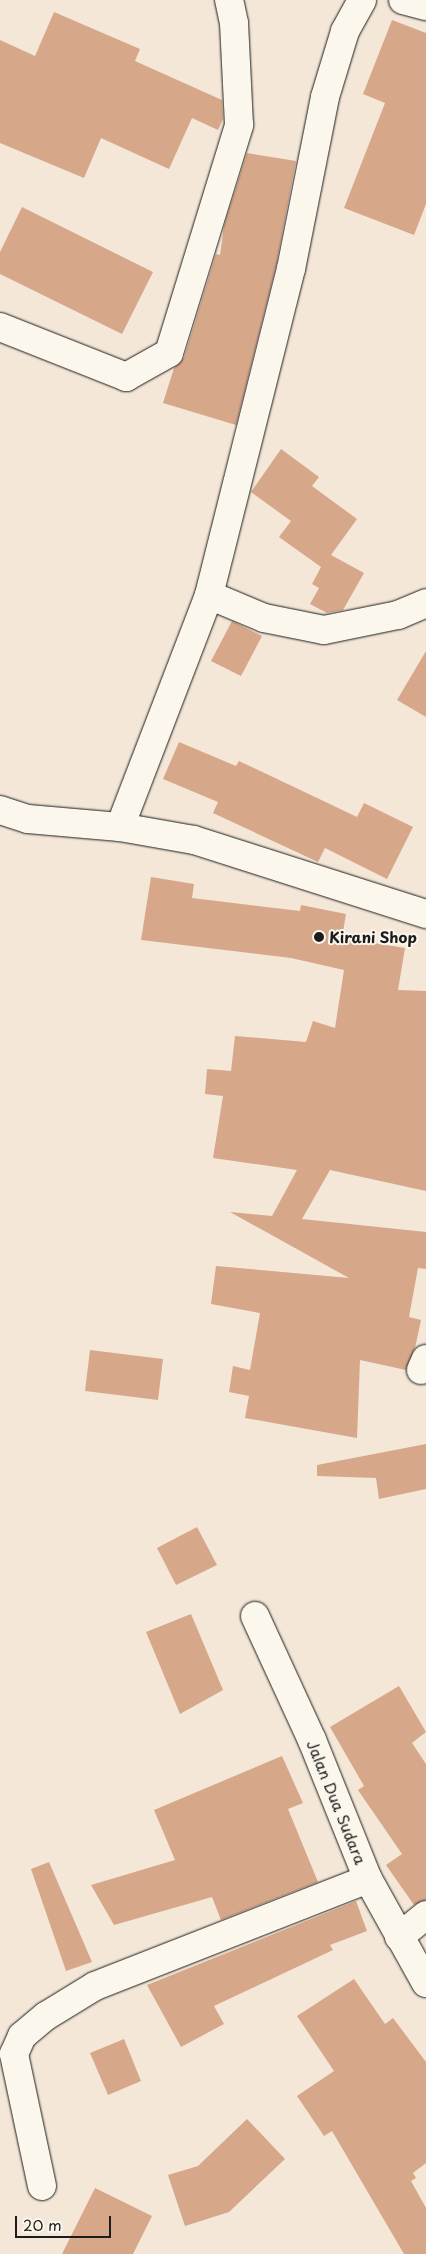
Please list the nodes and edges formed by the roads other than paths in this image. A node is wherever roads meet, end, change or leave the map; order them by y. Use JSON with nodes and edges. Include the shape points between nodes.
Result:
{"nodes":[{"id":1,"x":229,"y":0,"type":"edge"},
{"id":2,"x":362,"y":0,"type":"edge"},
{"id":3,"x":403,"y":0,"type":"edge"},
{"id":4,"x":426,"y":6,"type":"edge"},
{"id":5,"x":0,"y":327,"type":"edge"},
{"id":6,"x":209,"y":595,"type":"junction"},
{"id":7,"x":426,"y":602,"type":"edge"},
{"id":8,"x":0,"y":810,"type":"edge"},
{"id":9,"x":120,"y":827,"type":"junction"},
{"id":10,"x":426,"y":914,"type":"edge"},
{"id":11,"x":255,"y":1616,"type":"dead end"},
{"id":12,"x":368,"y":1879,"type":"junction"},
{"id":13,"x":426,"y":1915,"type":"edge"},
{"id":14,"x":399,"y":1937,"type":"junction"},
{"id":15,"x":426,"y":1983,"type":"edge"},
{"id":16,"x":42,"y":2186,"type":"dead end"}],
"edges":[{"from":1,"to":5,"type":"street","via":[[234,23],[239,125],[169,353],[126,378]]},
{"from":2,"to":6,"type":"street","via":[[345,31],[325,97],[292,269]]},
{"from":3,"to":4,"type":"street"},
{"from":6,"to":7,"type":"street","via":[[264,618],[324,630],[398,615]]},
{"from":6,"to":9,"type":"street"},
{"from":8,"to":9,"type":"street","via":[[66,825]]},
{"from":9,"to":10,"type":"street","via":[[194,840]]},
{"from":11,"to":12,"type":"street","name":"Jalan Dua Sudara","via":[[312,1740]]},
{"from":12,"to":14,"type":"street","name":"Jalan Dua Sudara"},
{"from":12,"to":16,"type":"street","via":[[95,1986],[46,2016],[22,2036],[14,2054]]},
{"from":13,"to":14,"type":"street"},
{"from":14,"to":15,"type":"street","name":"Jalan Dua Sudara"}]}
